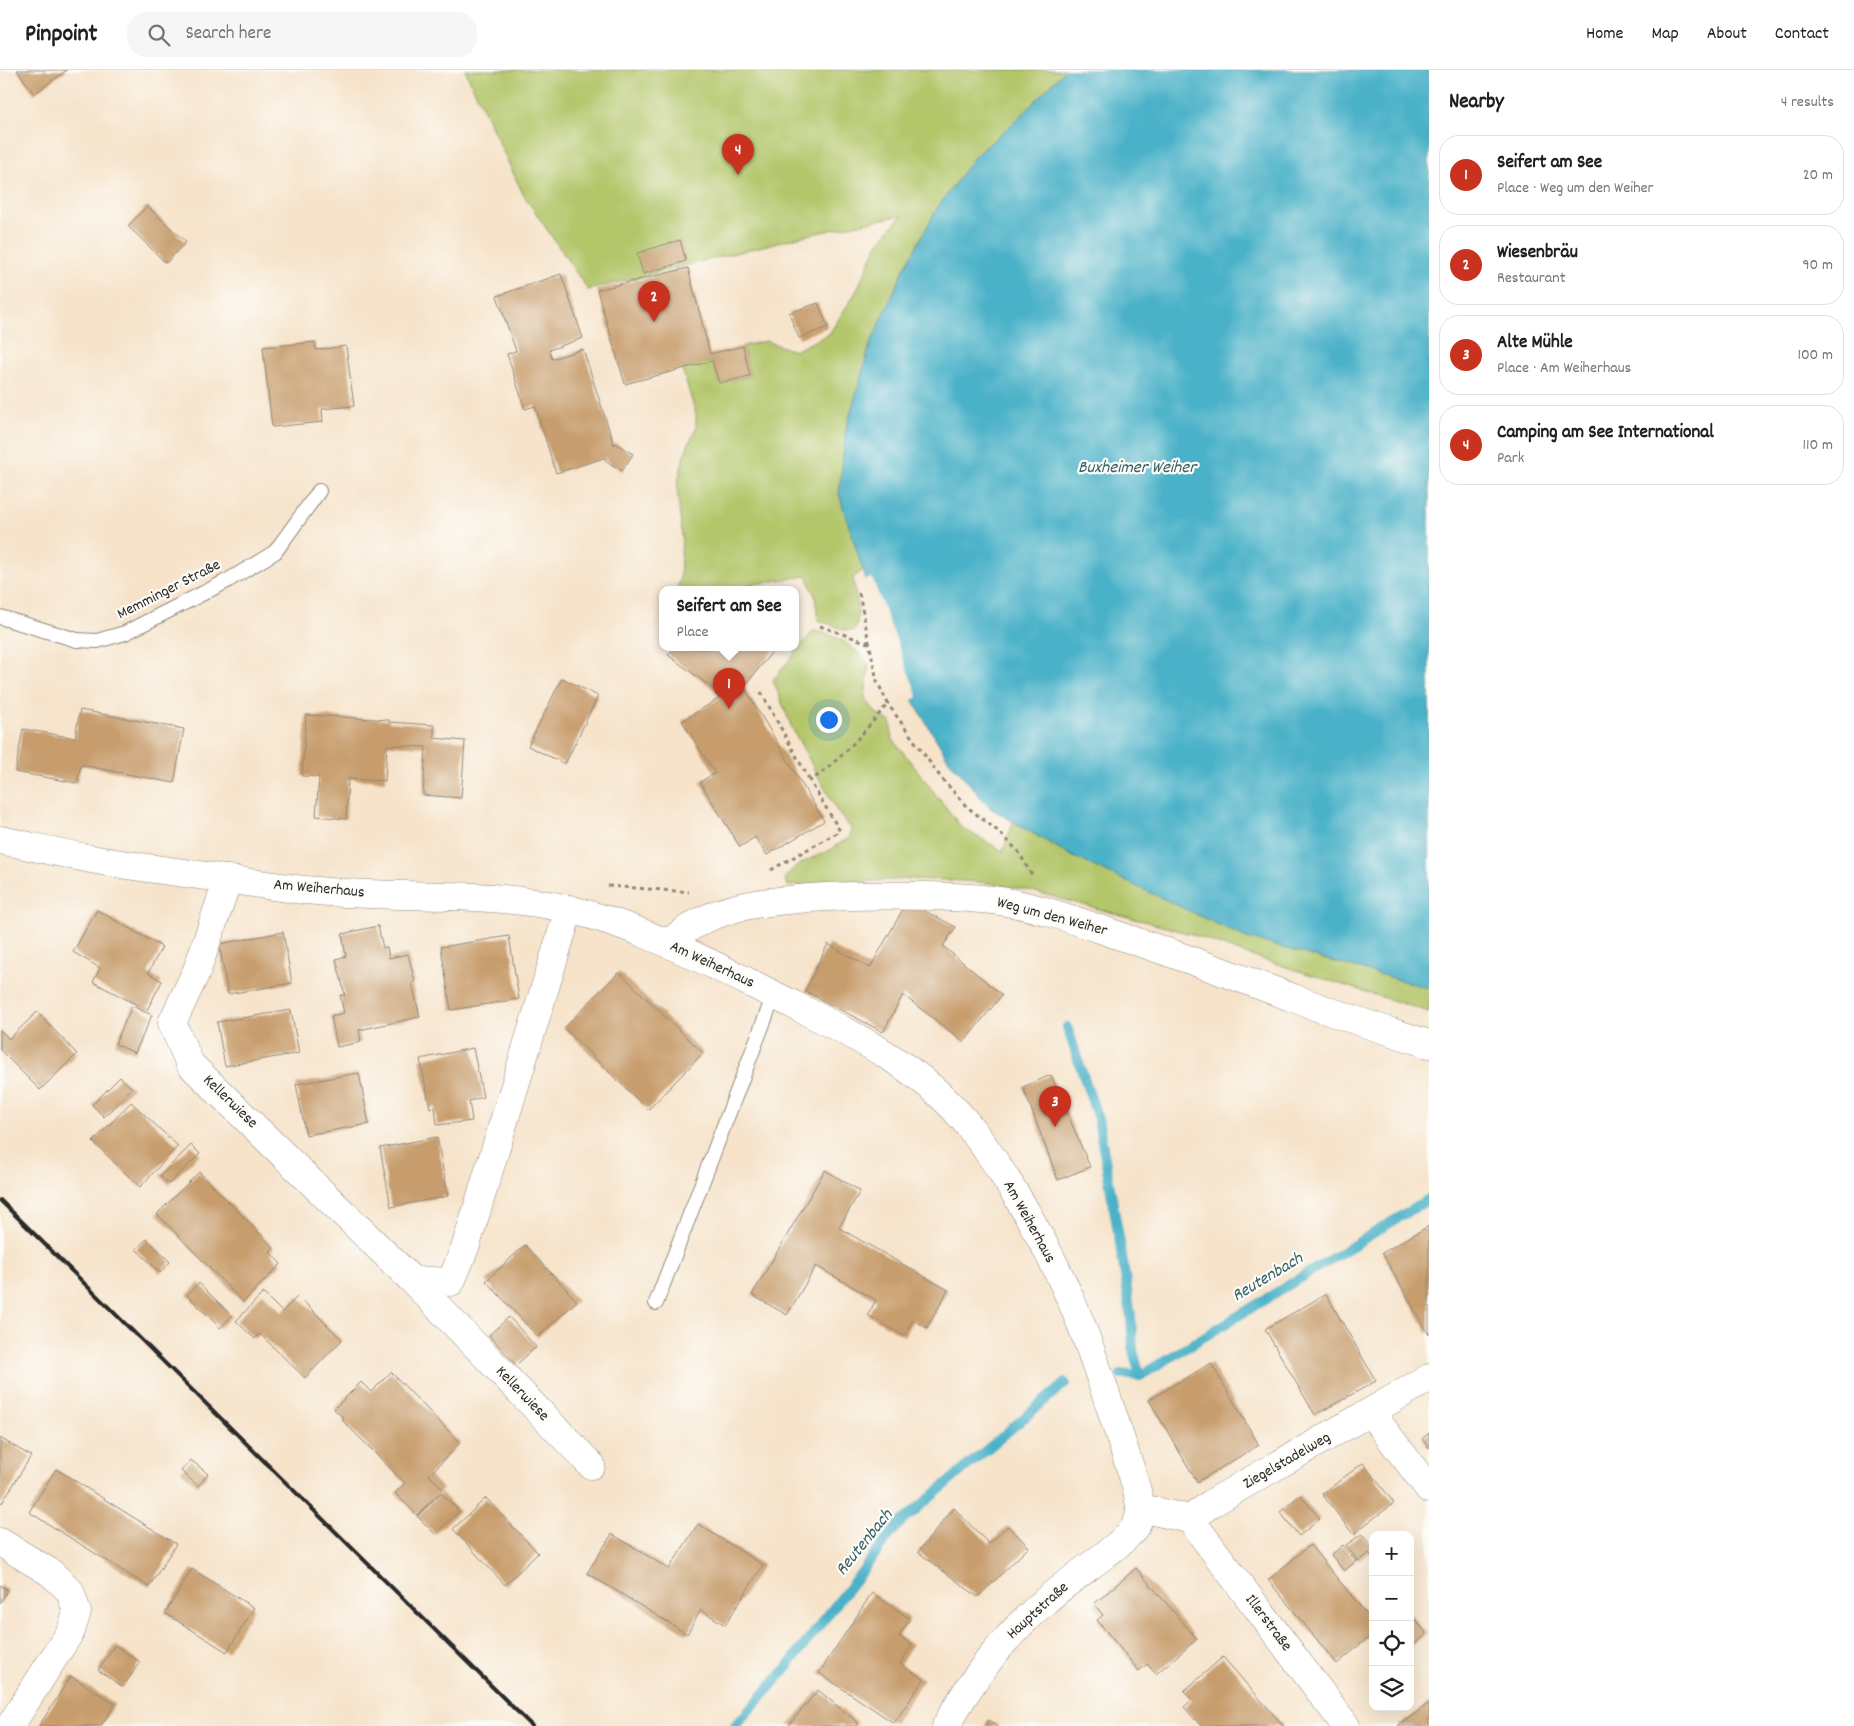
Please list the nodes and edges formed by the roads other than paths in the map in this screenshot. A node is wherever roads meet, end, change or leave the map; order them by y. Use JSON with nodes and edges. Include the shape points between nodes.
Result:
{"nodes":[{"id":1,"x":319,"y":491,"type":"dead end"},
{"id":2,"x":0,"y":617,"type":"edge"},
{"id":3,"x":0,"y":840,"type":"edge"},
{"id":4,"x":228,"y":879,"type":"junction"},
{"id":5,"x":569,"y":909,"type":"junction"},
{"id":6,"x":668,"y":944,"type":"junction"},
{"id":7,"x":774,"y":995,"type":"junction"},
{"id":8,"x":1429,"y":1044,"type":"edge"},
{"id":9,"x":412,"y":1280,"type":"junction"},
{"id":10,"x":656,"y":1303,"type":"dead end"},
{"id":11,"x":1429,"y":1378,"type":"edge"},
{"id":12,"x":1371,"y":1413,"type":"junction"},
{"id":13,"x":591,"y":1466,"type":"dead end"},
{"id":14,"x":1429,"y":1489,"type":"edge"},
{"id":15,"x":1140,"y":1508,"type":"junction"},
{"id":16,"x":1190,"y":1519,"type":"junction"},
{"id":17,"x":0,"y":1542,"type":"edge"},
{"id":18,"x":10,"y":1726,"type":"edge"},
{"id":19,"x":946,"y":1726,"type":"edge"},
{"id":20,"x":1346,"y":1726,"type":"edge"}],
"edges":[{"from":1,"to":2,"type":"lane","name":"Memminger Straße","via":[[275,552],[227,581],[125,633],[97,641],[77,640]]},
{"from":3,"to":4,"type":"street","name":"Am Weiherhaus","via":[[124,865]]},
{"from":4,"to":5,"type":"street","name":"Am Weiherhaus","via":[[318,892],[485,898]]},
{"from":4,"to":9,"type":"street","name":"Kellerwiese","via":[[197,970],[172,1023],[190,1064]]},
{"from":5,"to":6,"type":"street","name":"Am Weiherhaus"},
{"from":5,"to":9,"type":"street","via":[[466,1245],[451,1282]]},
{"from":6,"to":7,"type":"street","name":"Am Weiherhaus"},
{"from":6,"to":8,"type":"street","name":"Weg um den Weiher","via":[[684,930],[709,917],[732,908],[774,901],[901,895],[987,899],[1043,912],[1213,967],[1298,1000]]},
{"from":7,"to":10,"type":"lane"},
{"from":7,"to":15,"type":"street","name":"Am Weiherhaus","via":[[894,1059],[943,1098],[968,1125],[1044,1245],[1081,1324],[1132,1473]]},
{"from":9,"to":13,"type":"street","name":"Kellerwiese"},
{"from":11,"to":12,"type":"street","name":"Ziegelstadelweg"},
{"from":12,"to":14,"type":"street"},
{"from":12,"to":16,"type":"street","name":"Ziegelstadelweg","via":[[1212,1503]]},
{"from":15,"to":16,"type":"street"},
{"from":15,"to":19,"type":"street","name":"Hauptstraße","via":[[1137,1524],[1125,1539],[1043,1603],[995,1651]]},
{"from":16,"to":20,"type":"street","name":"Illerstraße"},
{"from":17,"to":18,"type":"street","via":[[51,1573],[70,1591],[77,1612],[71,1631]]}]}
